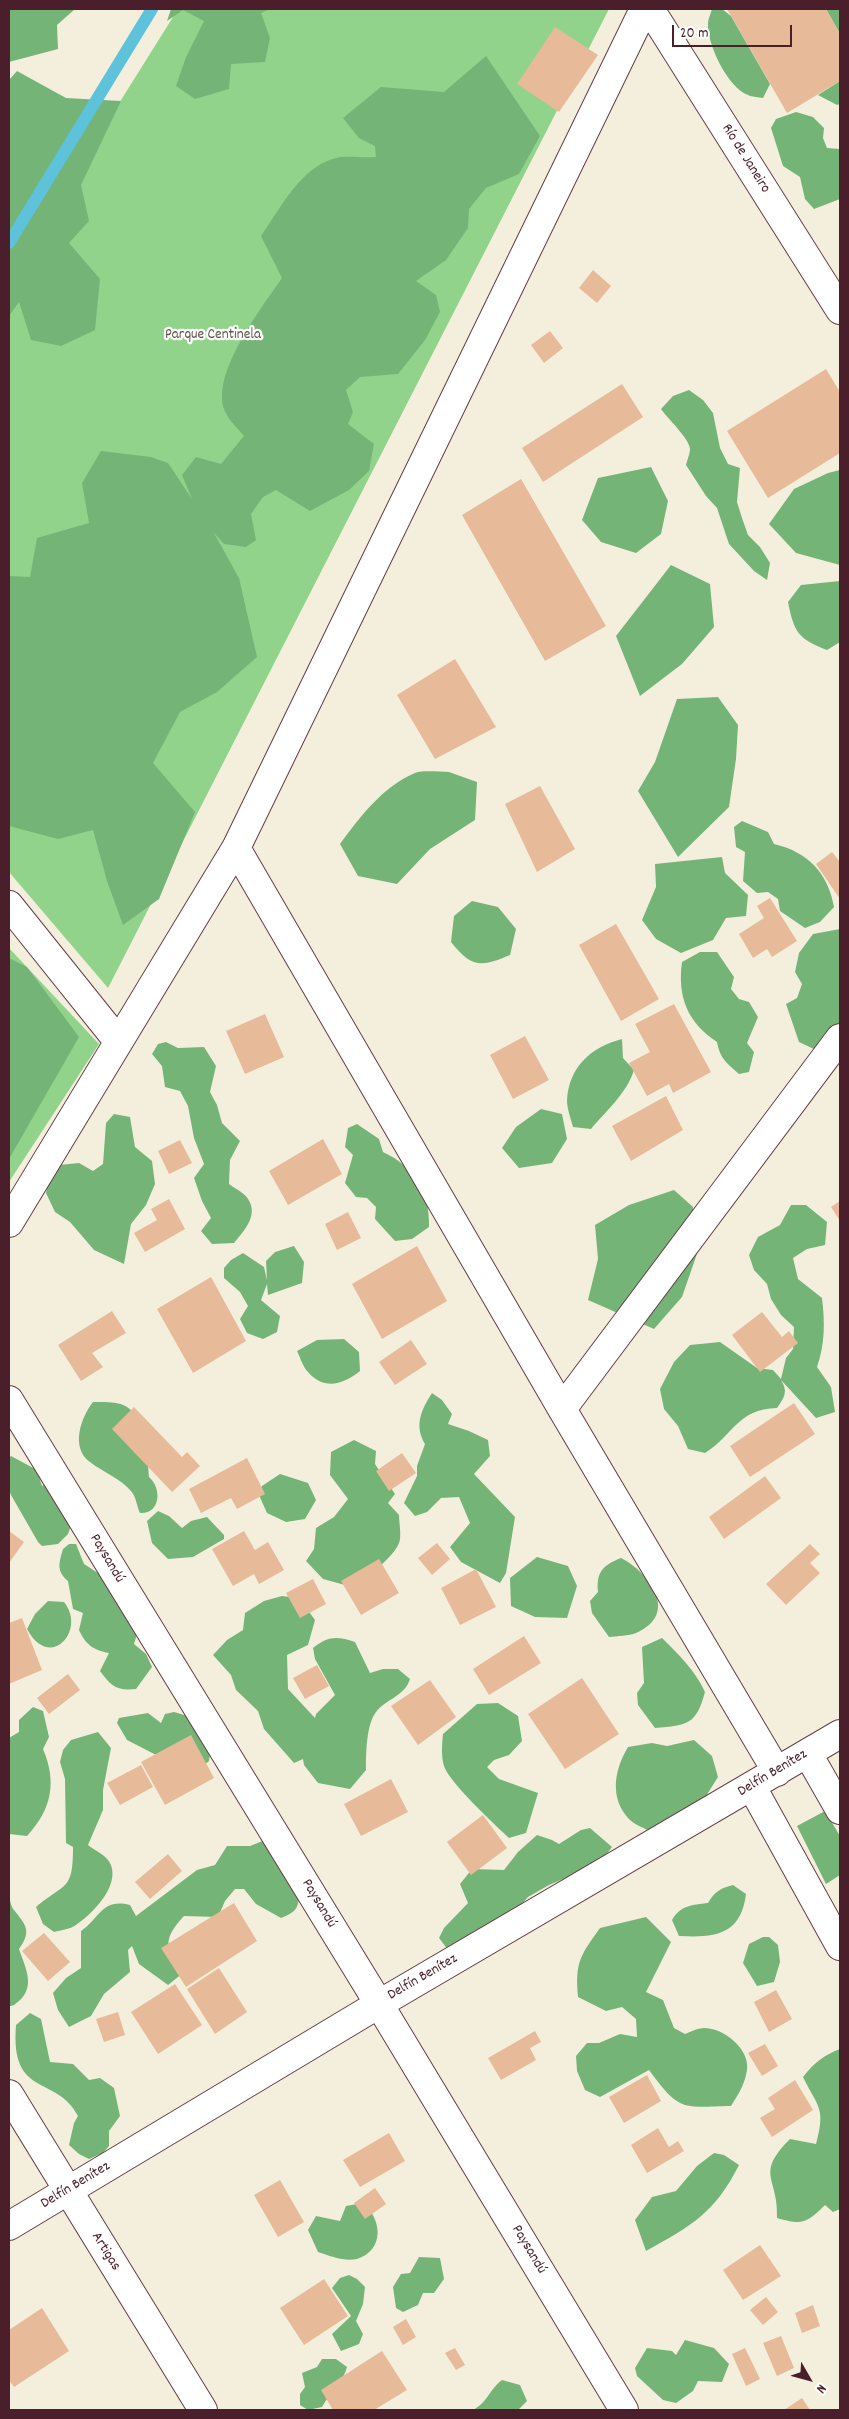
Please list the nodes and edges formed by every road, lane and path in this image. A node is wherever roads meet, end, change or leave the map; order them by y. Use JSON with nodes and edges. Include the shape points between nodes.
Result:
{"nodes":[{"id":1,"x":644,"y":9,"type":"edge"},
{"id":2,"x":650,"y":9,"type":"edge"},
{"id":3,"x":840,"y":310,"type":"edge"},
{"id":4,"x":236,"y":848,"type":"junction"},
{"id":5,"x":9,"y":905,"type":"edge"},
{"id":6,"x":840,"y":1038,"type":"edge"},
{"id":7,"x":118,"y":1041,"type":"junction"},
{"id":8,"x":9,"y":1222,"type":"edge"},
{"id":9,"x":9,"y":1400,"type":"edge"},
{"id":10,"x":562,"y":1410,"type":"junction"},
{"id":11,"x":840,"y":1734,"type":"edge"},
{"id":12,"x":808,"y":1754,"type":"junction"},
{"id":13,"x":777,"y":1772,"type":"junction"},
{"id":14,"x":752,"y":1787,"type":"junction"},
{"id":15,"x":840,"y":1810,"type":"edge"},
{"id":16,"x":840,"y":1946,"type":"edge"},
{"id":17,"x":379,"y":2004,"type":"junction"},
{"id":18,"x":9,"y":2094,"type":"edge"},
{"id":19,"x":67,"y":2191,"type":"junction"},
{"id":20,"x":9,"y":2226,"type":"edge"},
{"id":21,"x":203,"y":2410,"type":"edge"},
{"id":22,"x":624,"y":2410,"type":"edge"}],
"edges":[{"from":1,"to":4,"type":"street"},
{"from":2,"to":3,"type":"street","name":"Río de Janeiro"},
{"from":4,"to":7,"type":"street"},
{"from":4,"to":10,"type":"street"},
{"from":5,"to":7,"type":"street"},
{"from":6,"to":10,"type":"street"},
{"from":7,"to":8,"type":"street"},
{"from":9,"to":17,"type":"street","name":"Paysandú"},
{"from":10,"to":13,"type":"street"},
{"from":11,"to":12,"type":"street","name":"Delfín Benítez"},
{"from":12,"to":13,"type":"street","name":"Delfín Benítez"},
{"from":12,"to":15,"type":"street"},
{"from":13,"to":14,"type":"street","name":"Delfín Benítez"},
{"from":14,"to":16,"type":"street"},
{"from":14,"to":17,"type":"street","name":"Delfín Benítez"},
{"from":17,"to":19,"type":"street","name":"Delfín Benítez"},
{"from":17,"to":22,"type":"street","name":"Paysandú"},
{"from":18,"to":19,"type":"street","name":"Artigas"},
{"from":19,"to":20,"type":"street","name":"Delfín Benítez"},
{"from":19,"to":21,"type":"street","name":"Artigas"}]}
